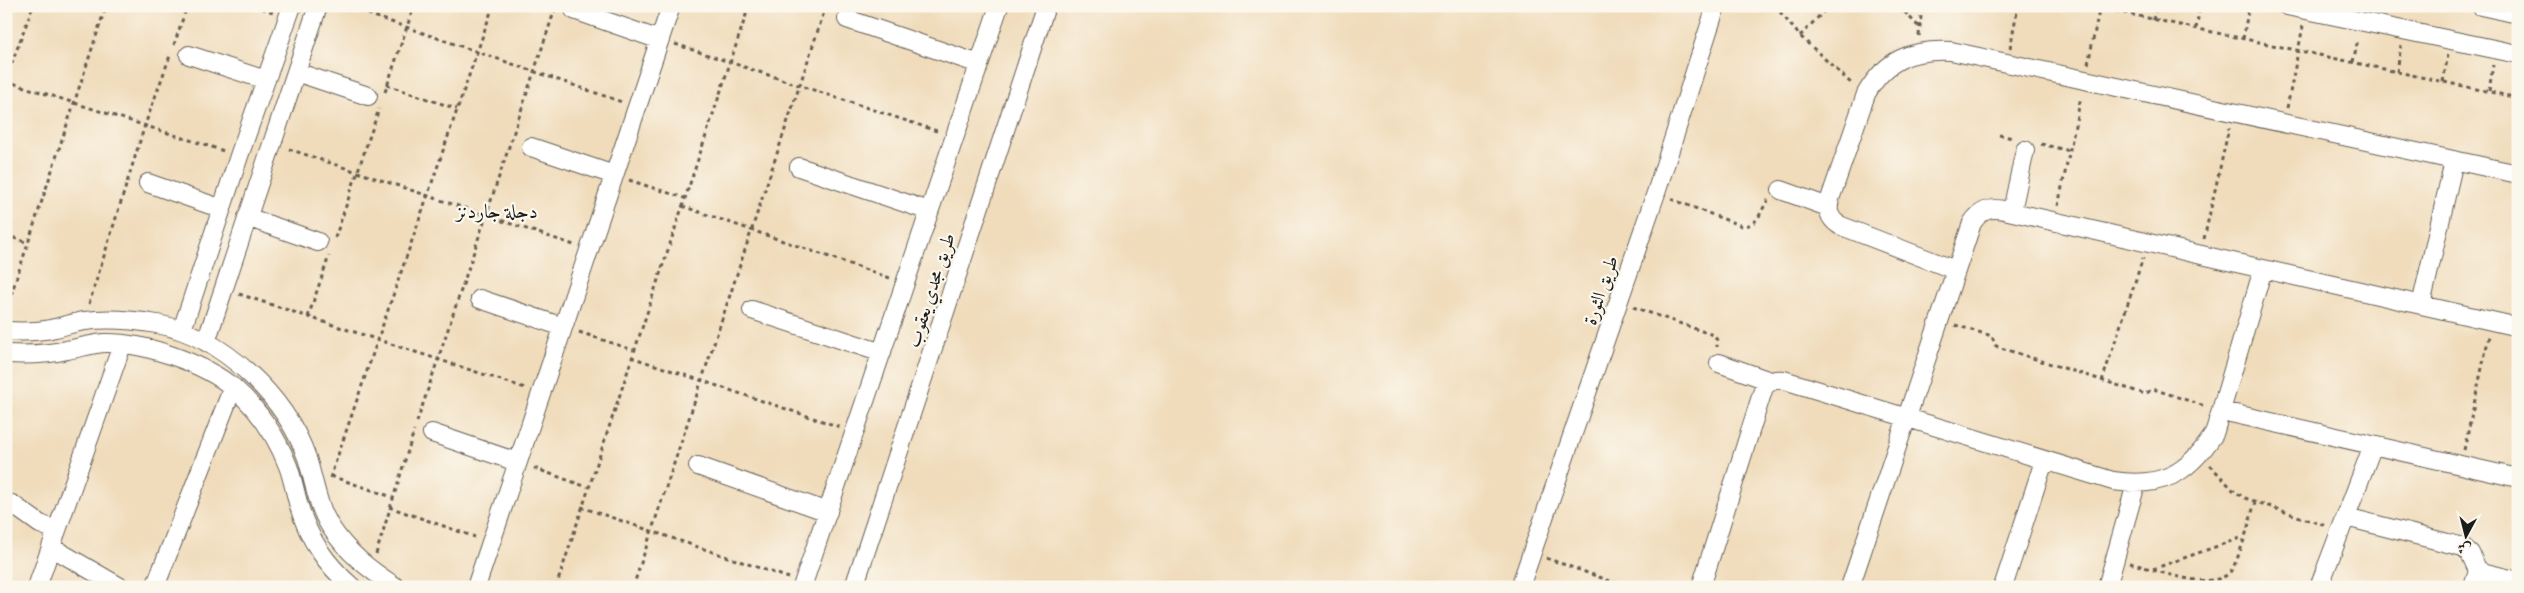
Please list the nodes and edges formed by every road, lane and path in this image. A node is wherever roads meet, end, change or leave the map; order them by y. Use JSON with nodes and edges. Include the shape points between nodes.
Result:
{"nodes":[{"id":1,"x":33,"y":6,"type":"edge"},
{"id":2,"x":106,"y":6,"type":"edge"},
{"id":3,"x":187,"y":6,"type":"edge"},
{"id":4,"x":292,"y":6,"type":"edge"},
{"id":5,"x":318,"y":6,"type":"edge"},
{"id":6,"x":345,"y":6,"type":"edge"},
{"id":7,"x":414,"y":6,"type":"edge"},
{"id":8,"x":493,"y":6,"type":"edge"},
{"id":9,"x":556,"y":6,"type":"edge"},
{"id":10,"x":671,"y":6,"type":"edge"},
{"id":11,"x":749,"y":6,"type":"edge"},
{"id":12,"x":826,"y":6,"type":"edge"},
{"id":13,"x":999,"y":6,"type":"edge"},
{"id":14,"x":1046,"y":6,"type":"edge"},
{"id":15,"x":1716,"y":6,"type":"edge"},
{"id":16,"x":1775,"y":6,"type":"edge"},
{"id":17,"x":1828,"y":6,"type":"edge"},
{"id":18,"x":1899,"y":6,"type":"edge"},
{"id":19,"x":1922,"y":6,"type":"edge"},
{"id":20,"x":2018,"y":6,"type":"edge"},
{"id":21,"x":2092,"y":6,"type":"edge"},
{"id":22,"x":2156,"y":6,"type":"edge"},
{"id":23,"x":2200,"y":6,"type":"edge"},
{"id":24,"x":2249,"y":6,"type":"edge"},
{"id":25,"x":2287,"y":6,"type":"edge"},
{"id":26,"x":2480,"y":6,"type":"edge"},
{"id":27,"x":2099,"y":7,"type":"edge"},
{"id":28,"x":574,"y":10,"type":"dead end"},
{"id":29,"x":2306,"y":10,"type":"junction"},
{"id":30,"x":2518,"y":14,"type":"edge"},
{"id":31,"x":847,"y":19,"type":"dead end"},
{"id":32,"x":2153,"y":20,"type":"junction"},
{"id":33,"x":2361,"y":22,"type":"junction"},
{"id":34,"x":407,"y":28,"type":"junction"},
{"id":35,"x":1920,"y":28,"type":"junction"},
{"id":36,"x":2196,"y":29,"type":"junction"},
{"id":37,"x":2403,"y":30,"type":"junction"},
{"id":38,"x":1800,"y":36,"type":"junction"},
{"id":39,"x":2243,"y":38,"type":"junction"},
{"id":40,"x":660,"y":40,"type":"junction"},
{"id":41,"x":2451,"y":40,"type":"junction"},
{"id":42,"x":2495,"y":50,"type":"junction"},
{"id":43,"x":2298,"y":51,"type":"junction"},
{"id":44,"x":477,"y":52,"type":"junction"},
{"id":45,"x":1917,"y":52,"type":"junction"},
{"id":46,"x":2518,"y":54,"type":"edge"},
{"id":47,"x":189,"y":55,"type":"dead end"},
{"id":48,"x":730,"y":62,"type":"junction"},
{"id":49,"x":2353,"y":62,"type":"junction"},
{"id":50,"x":979,"y":64,"type":"junction"},
{"id":51,"x":2007,"y":64,"type":"junction"},
{"id":52,"x":296,"y":72,"type":"junction"},
{"id":53,"x":534,"y":72,"type":"junction"},
{"id":54,"x":2397,"y":72,"type":"junction"},
{"id":55,"x":6,"y":80,"type":"edge"},
{"id":56,"x":266,"y":80,"type":"junction"},
{"id":57,"x":2084,"y":81,"type":"junction"},
{"id":58,"x":2444,"y":82,"type":"junction"},
{"id":59,"x":387,"y":85,"type":"junction"},
{"id":60,"x":800,"y":86,"type":"junction"},
{"id":61,"x":2489,"y":92,"type":"junction"},
{"id":62,"x":1866,"y":94,"type":"junction"},
{"id":63,"x":368,"y":96,"type":"dead end"},
{"id":64,"x":2518,"y":98,"type":"edge"},
{"id":65,"x":73,"y":102,"type":"junction"},
{"id":66,"x":637,"y":107,"type":"junction"},
{"id":67,"x":458,"y":109,"type":"junction"},
{"id":68,"x":2233,"y":113,"type":"junction"},
{"id":69,"x":2284,"y":124,"type":"junction"},
{"id":70,"x":145,"y":125,"type":"junction"},
{"id":71,"x":954,"y":137,"type":"junction"},
{"id":72,"x":272,"y":143,"type":"junction"},
{"id":73,"x":531,"y":148,"type":"dead end"},
{"id":74,"x":2025,"y":150,"type":"dead end"},
{"id":75,"x":239,"y":156,"type":"junction"},
{"id":76,"x":2454,"y":160,"type":"junction"},
{"id":77,"x":799,"y":167,"type":"dead end"},
{"id":78,"x":357,"y":172,"type":"junction"},
{"id":79,"x":2518,"y":174,"type":"edge"},
{"id":80,"x":614,"y":175,"type":"junction"},
{"id":81,"x":148,"y":183,"type":"dead end"},
{"id":82,"x":1781,"y":190,"type":"joint"},
{"id":83,"x":1656,"y":193,"type":"junction"},
{"id":84,"x":428,"y":196,"type":"junction"},
{"id":85,"x":684,"y":198,"type":"junction"},
{"id":86,"x":682,"y":206,"type":"junction"},
{"id":87,"x":1828,"y":207,"type":"junction"},
{"id":88,"x":222,"y":208,"type":"junction"},
{"id":89,"x":929,"y":211,"type":"junction"},
{"id":90,"x":2012,"y":212,"type":"junction"},
{"id":91,"x":486,"y":216,"type":"junction"},
{"id":92,"x":247,"y":217,"type":"junction"},
{"id":93,"x":2055,"y":221,"type":"junction"},
{"id":94,"x":752,"y":230,"type":"junction"},
{"id":95,"x":6,"y":235,"type":"edge"},
{"id":96,"x":28,"y":243,"type":"junction"},
{"id":97,"x":2148,"y":243,"type":"junction"},
{"id":98,"x":326,"y":248,"type":"junction"},
{"id":99,"x":589,"y":250,"type":"junction"},
{"id":100,"x":2201,"y":255,"type":"junction"},
{"id":101,"x":2264,"y":269,"type":"junction"},
{"id":102,"x":1955,"y":270,"type":"junction"},
{"id":103,"x":905,"y":284,"type":"junction"},
{"id":104,"x":223,"y":289,"type":"junction"},
{"id":105,"x":480,"y":299,"type":"dead end"},
{"id":106,"x":1618,"y":302,"type":"junction"},
{"id":107,"x":2421,"y":305,"type":"junction"},
{"id":108,"x":6,"y":310,"type":"edge"},
{"id":109,"x":752,"y":310,"type":"dead end"},
{"id":110,"x":308,"y":317,"type":"junction"},
{"id":111,"x":1938,"y":320,"type":"junction"},
{"id":112,"x":83,"y":321,"type":"junction"},
{"id":113,"x":2492,"y":322,"type":"junction"},
{"id":114,"x":562,"y":327,"type":"junction"},
{"id":115,"x":2518,"y":327,"type":"edge"},
{"id":116,"x":6,"y":331,"type":"edge"},
{"id":117,"x":195,"y":336,"type":"junction"},
{"id":118,"x":378,"y":340,"type":"junction"},
{"id":119,"x":122,"y":345,"type":"junction"},
{"id":120,"x":633,"y":350,"type":"junction"},
{"id":121,"x":882,"y":353,"type":"junction"},
{"id":122,"x":6,"y":354,"type":"edge"},
{"id":123,"x":631,"y":357,"type":"junction"},
{"id":124,"x":438,"y":360,"type":"junction"},
{"id":125,"x":186,"y":362,"type":"junction"},
{"id":126,"x":1718,"y":363,"type":"joint"},
{"id":127,"x":702,"y":380,"type":"junction"},
{"id":128,"x":2102,"y":380,"type":"junction"},
{"id":129,"x":1770,"y":381,"type":"junction"},
{"id":130,"x":233,"y":388,"type":"junction"},
{"id":131,"x":540,"y":393,"type":"junction"},
{"id":132,"x":2222,"y":411,"type":"junction"},
{"id":133,"x":1906,"y":418,"type":"junction"},
{"id":134,"x":855,"y":432,"type":"junction"},
{"id":135,"x":432,"y":433,"type":"dead end"},
{"id":136,"x":2372,"y":445,"type":"junction"},
{"id":137,"x":2200,"y":455,"type":"junction"},
{"id":138,"x":2044,"y":461,"type":"junction"},
{"id":139,"x":516,"y":462,"type":"junction"},
{"id":140,"x":2460,"y":465,"type":"junction"},
{"id":141,"x":698,"y":466,"type":"dead end"},
{"id":142,"x":331,"y":476,"type":"junction"},
{"id":143,"x":2518,"y":478,"type":"edge"},
{"id":144,"x":2136,"y":484,"type":"junction"},
{"id":145,"x":587,"y":487,"type":"junction"},
{"id":146,"x":392,"y":497,"type":"junction"},
{"id":147,"x":2255,"y":502,"type":"junction"},
{"id":148,"x":12,"y":504,"type":"dead end"},
{"id":149,"x":389,"y":507,"type":"junction"},
{"id":150,"x":581,"y":507,"type":"junction"},
{"id":151,"x":321,"y":508,"type":"junction"},
{"id":152,"x":828,"y":512,"type":"junction"},
{"id":153,"x":2343,"y":524,"type":"junction"},
{"id":154,"x":56,"y":530,"type":"junction"},
{"id":155,"x":652,"y":531,"type":"junction"},
{"id":156,"x":2243,"y":537,"type":"junction"},
{"id":157,"x":490,"y":542,"type":"junction"},
{"id":158,"x":50,"y":547,"type":"junction"},
{"id":159,"x":1532,"y":553,"type":"junction"},
{"id":160,"x":2115,"y":559,"type":"junction"},
{"id":161,"x":367,"y":569,"type":"junction"},
{"id":162,"x":2153,"y":569,"type":"junction"},
{"id":163,"x":2475,"y":579,"type":"edge"},
{"id":164,"x":2518,"y":581,"type":"edge"},
{"id":165,"x":803,"y":585,"type":"edge"},
{"id":166,"x":36,"y":587,"type":"edge"},
{"id":167,"x":120,"y":587,"type":"edge"},
{"id":168,"x":155,"y":587,"type":"edge"},
{"id":169,"x":353,"y":587,"type":"edge"},
{"id":170,"x":396,"y":587,"type":"edge"},
{"id":171,"x":476,"y":587,"type":"edge"},
{"id":172,"x":556,"y":587,"type":"edge"},
{"id":173,"x":633,"y":587,"type":"edge"},
{"id":174,"x":854,"y":587,"type":"edge"},
{"id":175,"x":1520,"y":587,"type":"edge"},
{"id":176,"x":1627,"y":587,"type":"edge"},
{"id":177,"x":1701,"y":587,"type":"edge"},
{"id":178,"x":1850,"y":587,"type":"edge"},
{"id":179,"x":2003,"y":587,"type":"edge"},
{"id":180,"x":2107,"y":587,"type":"edge"},
{"id":181,"x":2320,"y":587,"type":"edge"}],
"edges":[{"from":1,"to":55,"type":"path"},
{"from":2,"to":65,"type":"path"},
{"from":3,"to":70,"type":"path"},
{"from":4,"to":56,"type":"street"},
{"from":5,"to":52,"type":"street"},
{"from":6,"to":34,"type":"path"},
{"from":7,"to":34,"type":"path"},
{"from":8,"to":44,"type":"path"},
{"from":9,"to":53,"type":"path"},
{"from":10,"to":40,"type":"street"},
{"from":11,"to":48,"type":"path"},
{"from":12,"to":60,"type":"path"},
{"from":13,"to":50,"type":"street"},
{"from":14,"to":174,"type":"street","name":"طريق مجدي يعقوب"},
{"from":15,"to":83,"type":"street","name":"طريق الثورة"},
{"from":16,"to":38,"type":"path"},
{"from":17,"to":38,"type":"path"},
{"from":18,"to":35,"type":"path"},
{"from":19,"to":35,"type":"path"},
{"from":20,"to":51,"type":"path"},
{"from":21,"to":27,"type":"path"},
{"from":22,"to":32,"type":"path"},
{"from":23,"to":36,"type":"path"},
{"from":24,"to":39,"type":"path"},
{"from":25,"to":29,"type":"street"},
{"from":26,"to":30,"type":"street"},
{"from":27,"to":32,"type":"path"},
{"from":27,"to":57,"type":"path"},
{"from":28,"to":40,"type":"street"},
{"from":29,"to":33,"type":"street"},
{"from":29,"to":43,"type":"path"},
{"from":31,"to":50,"type":"street"},
{"from":32,"to":36,"type":"path"},
{"from":33,"to":37,"type":"street"},
{"from":33,"to":49,"type":"path"},
{"from":34,"to":44,"type":"path"},
{"from":34,"to":59,"type":"path"},
{"from":35,"to":45,"type":"path"},
{"from":36,"to":39,"type":"path"},
{"from":37,"to":41,"type":"street"},
{"from":37,"to":54,"type":"path"},
{"from":38,"to":62,"type":"path"},
{"from":39,"to":43,"type":"path"},
{"from":40,"to":48,"type":"path"},
{"from":40,"to":66,"type":"street"},
{"from":41,"to":42,"type":"street"},
{"from":41,"to":58,"type":"path"},
{"from":42,"to":46,"type":"street"},
{"from":42,"to":61,"type":"path"},
{"from":43,"to":49,"type":"path"},
{"from":43,"to":69,"type":"path"},
{"from":44,"to":53,"type":"path"},
{"from":44,"to":67,"type":"path"},
{"from":45,"to":51,"type":"street","via":[[1951,51]]},
{"from":45,"to":62,"type":"street","via":[[1887,67]]},
{"from":47,"to":56,"type":"street"},
{"from":48,"to":60,"type":"path"},
{"from":48,"to":85,"type":"path"},
{"from":49,"to":54,"type":"path"},
{"from":50,"to":71,"type":"street"},
{"from":51,"to":57,"type":"street"},
{"from":52,"to":63,"type":"street"},
{"from":52,"to":72,"type":"street"},
{"from":53,"to":66,"type":"path"},
{"from":53,"to":91,"type":"path"},
{"from":54,"to":58,"type":"path"},
{"from":55,"to":65,"type":"path"},
{"from":56,"to":75,"type":"street"},
{"from":57,"to":68,"type":"street"},
{"from":57,"to":93,"type":"path"},
{"from":58,"to":61,"type":"path"},
{"from":59,"to":67,"type":"path"},
{"from":59,"to":78,"type":"path"},
{"from":60,"to":71,"type":"path"},
{"from":60,"to":94,"type":"path"},
{"from":61,"to":64,"type":"path"},
{"from":62,"to":87,"type":"street"},
{"from":65,"to":70,"type":"path"},
{"from":65,"to":96,"type":"path"},
{"from":66,"to":80,"type":"street"},
{"from":67,"to":84,"type":"path"},
{"from":68,"to":69,"type":"street"},
{"from":68,"to":100,"type":"path"},
{"from":69,"to":76,"type":"street"},
{"from":70,"to":75,"type":"path"},
{"from":70,"to":112,"type":"path"},
{"from":71,"to":89,"type":"street"},
{"from":72,"to":78,"type":"path"},
{"from":72,"to":92,"type":"street"},
{"from":73,"to":80,"type":"street"},
{"from":74,"to":90,"type":"street"},
{"from":75,"to":88,"type":"street"},
{"from":76,"to":79,"type":"street"},
{"from":76,"to":107,"type":"street"},
{"from":77,"to":89,"type":"street"},
{"from":78,"to":84,"type":"path"},
{"from":78,"to":98,"type":"path"},
{"from":80,"to":85,"type":"path"},
{"from":80,"to":99,"type":"street"},
{"from":81,"to":88,"type":"street"},
{"from":82,"to":83,"type":"path","via":[[1770,197],[1759,218],[1749,226]]},
{"from":82,"to":87,"type":"street"},
{"from":83,"to":106,"type":"street","name":"طريق الثورة"},
{"from":84,"to":91,"type":"path"},
{"from":84,"to":118,"type":"path"},
{"from":85,"to":86,"type":"path"},
{"from":86,"to":94,"type":"path"},
{"from":86,"to":120,"type":"path"},
{"from":87,"to":102,"type":"street","via":[[1833,221],[1840,225]]},
{"from":88,"to":117,"type":"street"},
{"from":89,"to":103,"type":"street"},
{"from":90,"to":93,"type":"street"},
{"from":90,"to":102,"type":"street","via":[[1994,208],[1977,215]]},
{"from":91,"to":99,"type":"path"},
{"from":91,"to":124,"type":"path"},
{"from":92,"to":98,"type":"street"},
{"from":92,"to":104,"type":"street"},
{"from":93,"to":97,"type":"street"},
{"from":94,"to":103,"type":"path"},
{"from":94,"to":127,"type":"path"},
{"from":95,"to":96,"type":"path"},
{"from":96,"to":108,"type":"path"},
{"from":97,"to":100,"type":"street"},
{"from":97,"to":128,"type":"path"},
{"from":98,"to":110,"type":"path"},
{"from":99,"to":114,"type":"street"},
{"from":100,"to":101,"type":"street"},
{"from":101,"to":107,"type":"street"},
{"from":101,"to":132,"type":"street"},
{"from":102,"to":111,"type":"street"},
{"from":103,"to":121,"type":"street"},
{"from":104,"to":110,"type":"path"},
{"from":104,"to":117,"type":"street"},
{"from":105,"to":114,"type":"street"},
{"from":106,"to":126,"type":"path","via":[[1713,335],[1717,340]]},
{"from":106,"to":159,"type":"street","name":"طريق الثورة"},
{"from":107,"to":113,"type":"street"},
{"from":109,"to":121,"type":"street"},
{"from":110,"to":118,"type":"path"},
{"from":111,"to":128,"type":"path","via":[[1992,336],[1995,345]]},
{"from":111,"to":133,"type":"street"},
{"from":112,"to":116,"type":"street","via":[[27,332]]},
{"from":112,"to":117,"type":"street","via":[[133,321]]},
{"from":113,"to":115,"type":"street"},
{"from":113,"to":140,"type":"path"},
{"from":114,"to":120,"type":"path"},
{"from":114,"to":131,"type":"street"},
{"from":117,"to":125,"type":"street"},
{"from":117,"to":151,"type":"street","via":[[249,374],[283,412],[306,457]]},
{"from":118,"to":124,"type":"path"},
{"from":118,"to":142,"type":"path"},
{"from":119,"to":122,"type":"street","via":[[104,343],[46,354]]},
{"from":119,"to":125,"type":"street","via":[[144,348]]},
{"from":119,"to":154,"type":"street"},
{"from":120,"to":123,"type":"path"},
{"from":121,"to":134,"type":"street"},
{"from":123,"to":127,"type":"path"},
{"from":123,"to":145,"type":"path"},
{"from":124,"to":131,"type":"path"},
{"from":124,"to":146,"type":"path"},
{"from":125,"to":130,"type":"street"},
{"from":126,"to":129,"type":"street"},
{"from":127,"to":134,"type":"path"},
{"from":127,"to":155,"type":"path"},
{"from":128,"to":132,"type":"path","via":[[2145,394],[2156,390]]},
{"from":129,"to":133,"type":"street","via":[[1784,380]]},
{"from":129,"to":177,"type":"street","via":[[1764,387]]},
{"from":130,"to":168,"type":"street"},
{"from":130,"to":169,"type":"street","via":[[260,416],[281,448],[306,528],[318,551]]},
{"from":131,"to":139,"type":"street"},
{"from":132,"to":136,"type":"street"},
{"from":132,"to":137,"type":"street","via":[[2214,434]]},
{"from":133,"to":138,"type":"street"},
{"from":133,"to":178,"type":"street"},
{"from":134,"to":152,"type":"street"},
{"from":135,"to":139,"type":"street"},
{"from":136,"to":140,"type":"street"},
{"from":136,"to":153,"type":"street"},
{"from":137,"to":144,"type":"street","via":[[2182,471],[2160,481]]},
{"from":137,"to":147,"type":"path","via":[[2235,492]]},
{"from":138,"to":144,"type":"street","via":[[2113,481]]},
{"from":138,"to":179,"type":"street"},
{"from":139,"to":145,"type":"path"},
{"from":139,"to":157,"type":"street"},
{"from":140,"to":143,"type":"street"},
{"from":141,"to":152,"type":"street"},
{"from":142,"to":146,"type":"path"},
{"from":142,"to":151,"type":"path"},
{"from":144,"to":160,"type":"street"},
{"from":145,"to":150,"type":"path"},
{"from":146,"to":149,"type":"path"},
{"from":147,"to":153,"type":"path"},
{"from":147,"to":156,"type":"path"},
{"from":148,"to":154,"type":"street","via":[[40,524]]},
{"from":149,"to":157,"type":"path"},
{"from":149,"to":161,"type":"path"},
{"from":150,"to":155,"type":"path"},
{"from":150,"to":172,"type":"path"},
{"from":151,"to":161,"type":"street","via":[[339,540]]},
{"from":152,"to":165,"type":"street"},
{"from":153,"to":163,"type":"street","via":[[2454,543],[2470,554]]},
{"from":153,"to":181,"type":"street"},
{"from":154,"to":158,"type":"street"},
{"from":155,"to":165,"type":"path"},
{"from":155,"to":173,"type":"path"},
{"from":156,"to":162,"type":"path"},
{"from":156,"to":162,"type":"path","via":[[2230,571],[2221,579],[2196,581]]},
{"from":157,"to":171,"type":"street"},
{"from":158,"to":166,"type":"street"},
{"from":158,"to":167,"type":"street"},
{"from":159,"to":175,"type":"street","name":"طريق الثورة"},
{"from":159,"to":176,"type":"path"},
{"from":160,"to":162,"type":"path"},
{"from":160,"to":180,"type":"street"},
{"from":161,"to":169,"type":"street"},
{"from":161,"to":170,"type":"street"},
{"from":163,"to":164,"type":"street"}]}
